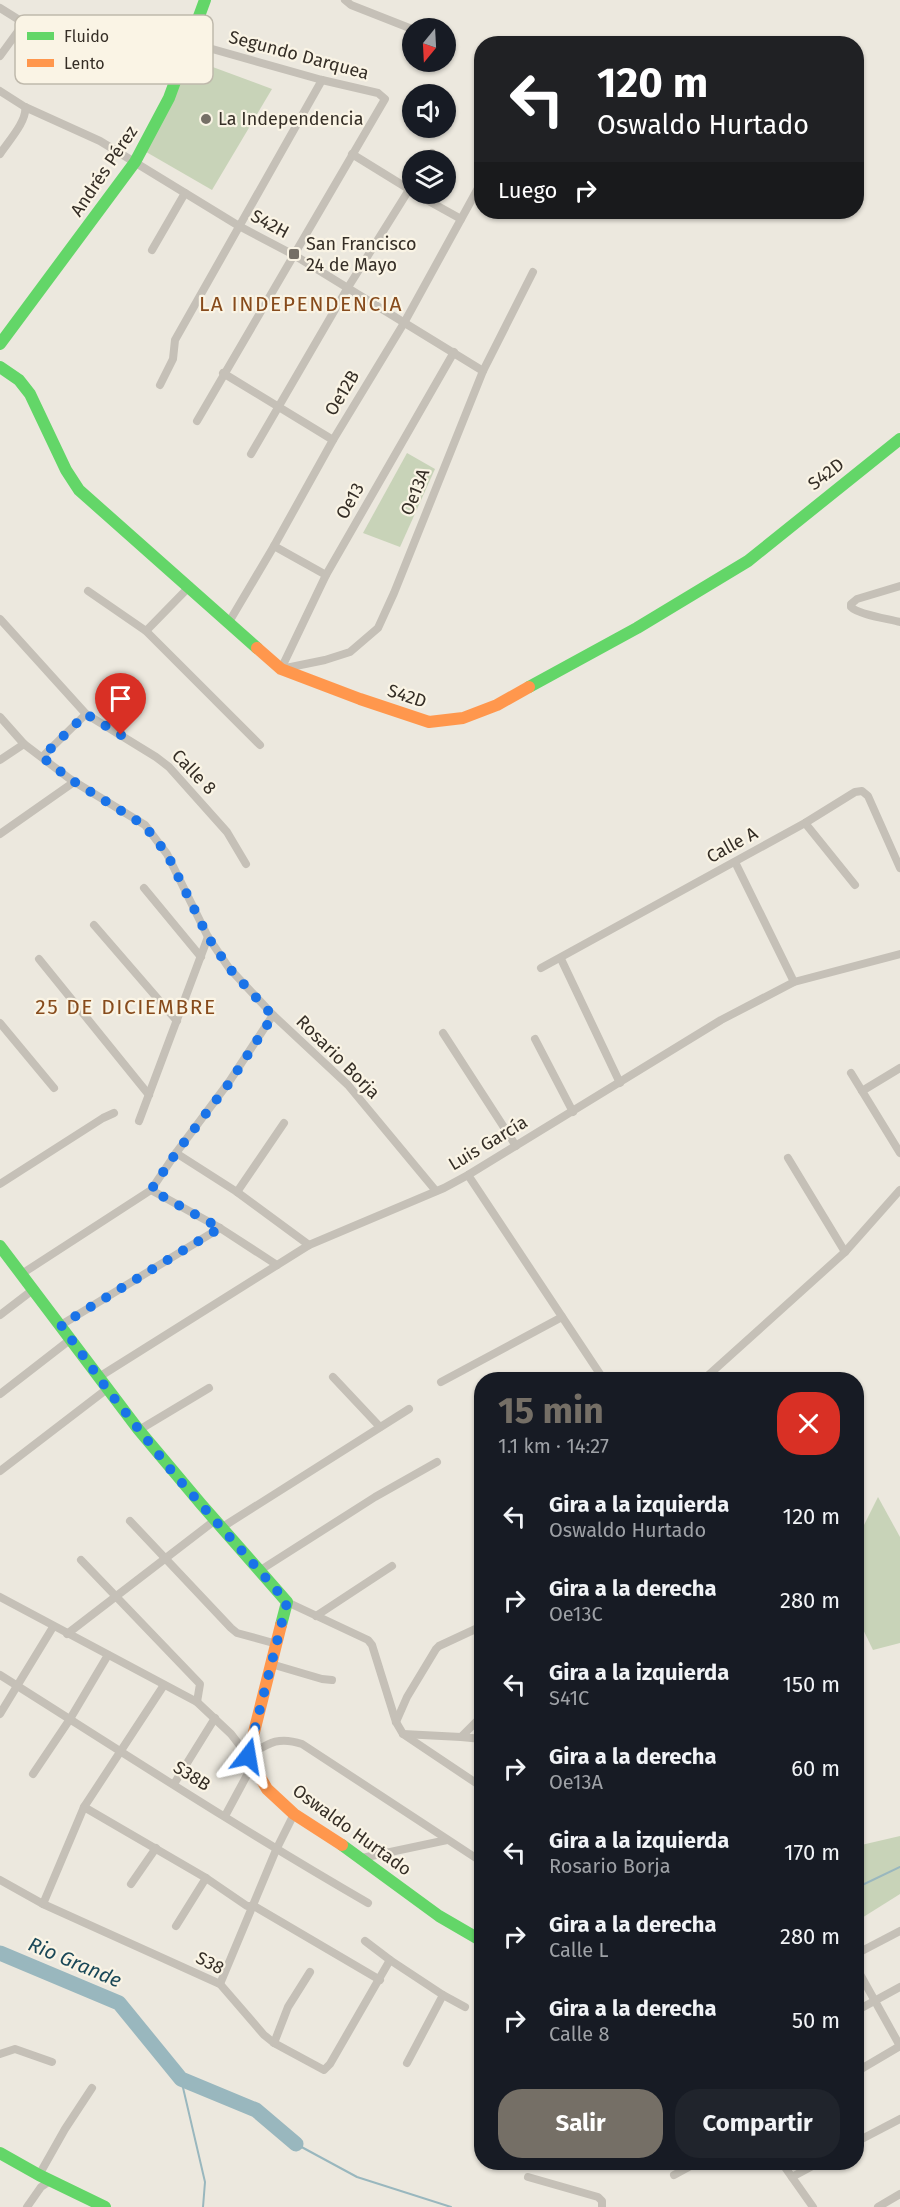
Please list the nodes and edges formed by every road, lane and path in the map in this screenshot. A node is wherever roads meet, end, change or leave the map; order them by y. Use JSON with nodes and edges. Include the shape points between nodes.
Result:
{"nodes":[{"id":1,"x":205,"y":0,"type":"edge"},
{"id":2,"x":345,"y":0,"type":"edge"},
{"id":3,"x":0,"y":8,"type":"edge"},
{"id":4,"x":200,"y":15,"type":"edge"},
{"id":5,"x":15,"y":17,"type":"edge"},
{"id":6,"x":402,"y":25,"type":"edge"},
{"id":7,"x":15,"y":35,"type":"edge"},
{"id":8,"x":213,"y":49,"type":"edge"},
{"id":9,"x":0,"y":56,"type":"edge"},
{"id":10,"x":322,"y":80,"type":"junction"},
{"id":11,"x":174,"y":84,"type":"edge"},
{"id":12,"x":0,"y":91,"type":"edge"},
{"id":13,"x":25,"y":107,"type":"junction"},
{"id":14,"x":0,"y":154,"type":"edge"},
{"id":15,"x":352,"y":154,"type":"junction"},
{"id":16,"x":135,"y":162,"type":"junction"},
{"id":17,"x":402,"y":184,"type":"edge"},
{"id":18,"x":185,"y":193,"type":"junction"},
{"id":19,"x":474,"y":195,"type":"edge"},
{"id":20,"x":404,"y":204,"type":"edge"},
{"id":21,"x":436,"y":204,"type":"edge"},
{"id":22,"x":461,"y":219,"type":"junction"},
{"id":23,"x":238,"y":226,"type":"junction"},
{"id":24,"x":152,"y":250,"type":"dead end"},
{"id":25,"x":294,"y":255,"type":"junction"},
{"id":26,"x":533,"y":273,"type":"dead end"},
{"id":27,"x":347,"y":289,"type":"junction"},
{"id":28,"x":404,"y":322,"type":"junction"},
{"id":29,"x":0,"y":344,"type":"edge"},
{"id":30,"x":454,"y":352,"type":"junction"},
{"id":31,"x":0,"y":367,"type":"edge"},
{"id":32,"x":483,"y":370,"type":"junction"},
{"id":33,"x":223,"y":374,"type":"junction"},
{"id":34,"x":160,"y":385,"type":"dead end"},
{"id":35,"x":278,"y":406,"type":"junction"},
{"id":36,"x":197,"y":421,"type":"dead end"},
{"id":37,"x":333,"y":440,"type":"junction"},
{"id":38,"x":900,"y":440,"type":"edge"},
{"id":39,"x":251,"y":454,"type":"dead end"},
{"id":40,"x":274,"y":546,"type":"junction"},
{"id":41,"x":326,"y":575,"type":"junction"},
{"id":42,"x":190,"y":586,"type":"junction"},
{"id":43,"x":900,"y":586,"type":"edge"},
{"id":44,"x":88,"y":591,"type":"dead end"},
{"id":45,"x":0,"y":619,"type":"edge"},
{"id":46,"x":228,"y":622,"type":"junction"},
{"id":47,"x":900,"y":622,"type":"edge"},
{"id":48,"x":146,"y":631,"type":"junction"},
{"id":49,"x":281,"y":669,"type":"junction"},
{"id":50,"x":86,"y":714,"type":"junction"},
{"id":51,"x":0,"y":717,"type":"edge"},
{"id":52,"x":24,"y":744,"type":"junction"},
{"id":53,"x":260,"y":745,"type":"dead end"},
{"id":54,"x":42,"y":757,"type":"junction"},
{"id":55,"x":0,"y":760,"type":"edge"},
{"id":56,"x":74,"y":782,"type":"junction"},
{"id":57,"x":805,"y":823,"type":"junction"},
{"id":58,"x":0,"y":834,"type":"edge"},
{"id":59,"x":735,"y":862,"type":"junction"},
{"id":60,"x":246,"y":864,"type":"dead end"},
{"id":61,"x":900,"y":868,"type":"edge"},
{"id":62,"x":855,"y":885,"type":"dead end"},
{"id":63,"x":144,"y":888,"type":"dead end"},
{"id":64,"x":93,"y":925,"type":"dead end"},
{"id":65,"x":208,"y":937,"type":"junction"},
{"id":66,"x":900,"y":954,"type":"edge"},
{"id":67,"x":201,"y":957,"type":"junction"},
{"id":68,"x":39,"y":959,"type":"dead end"},
{"id":69,"x":561,"y":959,"type":"junction"},
{"id":70,"x":541,"y":969,"type":"dead end"},
{"id":71,"x":794,"y":982,"type":"junction"},
{"id":72,"x":273,"y":1016,"type":"junction"},
{"id":73,"x":177,"y":1021,"type":"junction"},
{"id":74,"x":0,"y":1023,"type":"edge"},
{"id":75,"x":442,"y":1032,"type":"dead end"},
{"id":76,"x":535,"y":1039,"type":"dead end"},
{"id":77,"x":900,"y":1068,"type":"edge"},
{"id":78,"x":850,"y":1073,"type":"dead end"},
{"id":79,"x":620,"y":1083,"type":"junction"},
{"id":80,"x":54,"y":1088,"type":"dead end"},
{"id":81,"x":862,"y":1091,"type":"junction"},
{"id":82,"x":149,"y":1095,"type":"junction"},
{"id":83,"x":573,"y":1112,"type":"junction"},
{"id":84,"x":114,"y":1113,"type":"dead end"},
{"id":85,"x":139,"y":1121,"type":"dead end"},
{"id":86,"x":284,"y":1123,"type":"dead end"},
{"id":87,"x":516,"y":1146,"type":"junction"},
{"id":88,"x":176,"y":1153,"type":"junction"},
{"id":89,"x":900,"y":1153,"type":"edge"},
{"id":90,"x":788,"y":1158,"type":"dead end"},
{"id":91,"x":468,"y":1175,"type":"junction"},
{"id":92,"x":0,"y":1184,"type":"edge"},
{"id":93,"x":151,"y":1190,"type":"junction"},
{"id":94,"x":900,"y":1190,"type":"edge"},
{"id":95,"x":435,"y":1191,"type":"junction"},
{"id":96,"x":237,"y":1192,"type":"junction"},
{"id":97,"x":220,"y":1228,"type":"junction"},
{"id":98,"x":309,"y":1245,"type":"junction"},
{"id":99,"x":0,"y":1246,"type":"edge"},
{"id":100,"x":845,"y":1252,"type":"junction"},
{"id":101,"x":277,"y":1265,"type":"junction"},
{"id":102,"x":23,"y":1273,"type":"junction"},
{"id":103,"x":34,"y":1289,"type":"junction"},
{"id":104,"x":0,"y":1315,"type":"edge"},
{"id":105,"x":562,"y":1317,"type":"junction"},
{"id":106,"x":61,"y":1325,"type":"junction"},
{"id":107,"x":71,"y":1339,"type":"junction"},
{"id":108,"x":599,"y":1372,"type":"edge"},
{"id":109,"x":712,"y":1372,"type":"edge"},
{"id":110,"x":99,"y":1377,"type":"junction"},
{"id":111,"x":333,"y":1377,"type":"dead end"},
{"id":112,"x":441,"y":1382,"type":"dead end"},
{"id":113,"x":209,"y":1388,"type":"dead end"},
{"id":114,"x":107,"y":1389,"type":"junction"},
{"id":115,"x":0,"y":1394,"type":"edge"},
{"id":116,"x":409,"y":1409,"type":"dead end"},
{"id":117,"x":380,"y":1427,"type":"junction"},
{"id":118,"x":139,"y":1430,"type":"junction"},
{"id":119,"x":437,"y":1462,"type":"dead end"},
{"id":120,"x":0,"y":1470,"type":"edge"},
{"id":121,"x":130,"y":1521,"type":"dead end"},
{"id":122,"x":218,"y":1524,"type":"junction"},
{"id":123,"x":166,"y":1558,"type":"junction"},
{"id":124,"x":81,"y":1560,"type":"dead end"},
{"id":125,"x":392,"y":1566,"type":"dead end"},
{"id":126,"x":259,"y":1571,"type":"junction"},
{"id":127,"x":116,"y":1597,"type":"junction"},
{"id":128,"x":0,"y":1599,"type":"edge"},
{"id":129,"x":287,"y":1602,"type":"junction"},
{"id":130,"x":316,"y":1616,"type":"junction"},
{"id":131,"x":53,"y":1627,"type":"junction"},
{"id":132,"x":474,"y":1630,"type":"edge"},
{"id":133,"x":67,"y":1634,"type":"junction"},
{"id":134,"x":276,"y":1644,"type":"junction"},
{"id":135,"x":108,"y":1655,"type":"junction"},
{"id":136,"x":271,"y":1664,"type":"junction"},
{"id":137,"x":0,"y":1675,"type":"edge"},
{"id":138,"x":332,"y":1680,"type":"dead end"},
{"id":139,"x":164,"y":1685,"type":"junction"},
{"id":140,"x":18,"y":1686,"type":"junction"},
{"id":141,"x":197,"y":1702,"type":"junction"},
{"id":142,"x":0,"y":1714,"type":"edge"},
{"id":143,"x":215,"y":1718,"type":"junction"},
{"id":144,"x":70,"y":1719,"type":"junction"},
{"id":145,"x":396,"y":1722,"type":"junction"},
{"id":146,"x":474,"y":1724,"type":"edge"},
{"id":147,"x":403,"y":1734,"type":"junction"},
{"id":148,"x":461,"y":1737,"type":"junction"},
{"id":149,"x":474,"y":1738,"type":"edge"},
{"id":150,"x":120,"y":1750,"type":"junction"},
{"id":151,"x":251,"y":1760,"type":"junction"},
{"id":152,"x":33,"y":1774,"type":"dead end"},
{"id":153,"x":474,"y":1782,"type":"edge"},
{"id":154,"x":174,"y":1784,"type":"junction"},
{"id":155,"x":84,"y":1807,"type":"junction"},
{"id":156,"x":294,"y":1814,"type":"junction"},
{"id":157,"x":225,"y":1816,"type":"junction"},
{"id":158,"x":447,"y":1840,"type":"junction"},
{"id":159,"x":156,"y":1848,"type":"junction"},
{"id":160,"x":276,"y":1850,"type":"junction"},
{"id":161,"x":474,"y":1857,"type":"edge"},
{"id":162,"x":362,"y":1858,"type":"junction"},
{"id":163,"x":206,"y":1878,"type":"junction"},
{"id":164,"x":0,"y":1880,"type":"edge"},
{"id":165,"x":130,"y":1884,"type":"dead end"},
{"id":166,"x":368,"y":1903,"type":"dead end"},
{"id":167,"x":43,"y":1904,"type":"junction"},
{"id":168,"x":254,"y":1906,"type":"junction"},
{"id":169,"x":176,"y":1926,"type":"dead end"},
{"id":170,"x":900,"y":1930,"type":"edge"},
{"id":171,"x":474,"y":1936,"type":"edge"},
{"id":172,"x":365,"y":1941,"type":"dead end"},
{"id":173,"x":864,"y":1950,"type":"edge"},
{"id":174,"x":390,"y":1960,"type":"junction"},
{"id":175,"x":310,"y":1972,"type":"dead end"},
{"id":176,"x":380,"y":1980,"type":"junction"},
{"id":177,"x":864,"y":1982,"type":"edge"},
{"id":178,"x":220,"y":1984,"type":"junction"},
{"id":179,"x":900,"y":1987,"type":"edge"},
{"id":180,"x":443,"y":1995,"type":"junction"},
{"id":181,"x":874,"y":2001,"type":"junction"},
{"id":182,"x":465,"y":2007,"type":"dead end"},
{"id":183,"x":864,"y":2007,"type":"edge"},
{"id":184,"x":274,"y":2043,"type":"junction"},
{"id":185,"x":900,"y":2046,"type":"edge"},
{"id":186,"x":0,"y":2054,"type":"edge"},
{"id":187,"x":52,"y":2062,"type":"dead end"},
{"id":188,"x":407,"y":2063,"type":"dead end"},
{"id":189,"x":864,"y":2067,"type":"edge"},
{"id":190,"x":92,"y":2088,"type":"dead end"},
{"id":191,"x":900,"y":2119,"type":"edge"},
{"id":192,"x":864,"y":2138,"type":"edge"},
{"id":193,"x":0,"y":2154,"type":"edge"},
{"id":194,"x":683,"y":2170,"type":"edge"},
{"id":195,"x":787,"y":2170,"type":"edge"},
{"id":196,"x":805,"y":2170,"type":"edge"},
{"id":197,"x":674,"y":2175,"type":"dead end"},
{"id":198,"x":528,"y":2177,"type":"dead end"},
{"id":199,"x":792,"y":2177,"type":"junction"},
{"id":200,"x":45,"y":2178,"type":"junction"},
{"id":201,"x":900,"y":2194,"type":"edge"},
{"id":202,"x":27,"y":2207,"type":"edge"},
{"id":203,"x":105,"y":2207,"type":"edge"},
{"id":204,"x":602,"y":2207,"type":"edge"},
{"id":205,"x":813,"y":2207,"type":"edge"},
{"id":206,"x":878,"y":2207,"type":"edge"}],
"edges":[{"from":1,"to":4,"type":"street","name":"Andrés Pérez"},
{"from":2,"to":6,"type":"street"},
{"from":3,"to":5,"type":"street"},
{"from":7,"to":9,"type":"street"},
{"from":8,"to":10,"type":"street","name":"Segundo Darquea"},
{"from":10,"to":15,"type":"street","name":"Segundo Darquea","via":[[384,97]]},
{"from":10,"to":23,"type":"street"},
{"from":11,"to":16,"type":"street","name":"Andrés Pérez"},
{"from":12,"to":13,"type":"street","name":"S42H"},
{"from":13,"to":14,"type":"street","via":[[24,119]]},
{"from":13,"to":16,"type":"street","name":"S42H","via":[[86,134]]},
{"from":15,"to":17,"type":"street"},
{"from":15,"to":25,"type":"street","name":"Segundo Darquea"},
{"from":16,"to":18,"type":"street","name":"S42H"},
{"from":16,"to":29,"type":"street","name":"Andrés Pérez"},
{"from":18,"to":23,"type":"street","name":"S42H"},
{"from":18,"to":24,"type":"street"},
{"from":19,"to":22,"type":"street","name":"Oe12B"},
{"from":20,"to":27,"type":"street"},
{"from":21,"to":22,"type":"street"},
{"from":22,"to":28,"type":"street","name":"Oe12B"},
{"from":23,"to":25,"type":"street","name":"S42H"},
{"from":23,"to":34,"type":"street","via":[[175,340],[173,359]]},
{"from":25,"to":27,"type":"street","name":"S42H"},
{"from":25,"to":33,"type":"street","name":"Segundo Darquea"},
{"from":26,"to":32,"type":"street","name":"Oe13A"},
{"from":27,"to":28,"type":"street","name":"S42H"},
{"from":27,"to":35,"type":"street"},
{"from":28,"to":30,"type":"street","name":"S42H"},
{"from":28,"to":37,"type":"street","name":"Oe12B"},
{"from":30,"to":32,"type":"street","name":"S42H"},
{"from":30,"to":41,"type":"street","name":"Oe13"},
{"from":31,"to":42,"type":"street","name":"S42D","via":[[19,380],[30,394],[79,490]]},
{"from":32,"to":49,"type":"street","name":"Oe13A","via":[[378,628],[350,652]]},
{"from":33,"to":35,"type":"street"},
{"from":33,"to":36,"type":"street","name":"Segundo Darquea"},
{"from":35,"to":37,"type":"street"},
{"from":35,"to":39,"type":"street"},
{"from":37,"to":40,"type":"street","name":"Oe12B"},
{"from":38,"to":49,"type":"street","name":"S42D","via":[[748,561],[637,628],[497,705],[463,718],[429,722]]},
{"from":40,"to":41,"type":"street"},
{"from":40,"to":46,"type":"street","name":"Oe12B"},
{"from":41,"to":49,"type":"street","name":"Oe13"},
{"from":42,"to":46,"type":"street","name":"S42D"},
{"from":42,"to":48,"type":"street"},
{"from":43,"to":47,"type":"street","via":[[857,599],[851,607],[856,612]]},
{"from":44,"to":48,"type":"street"},
{"from":45,"to":50,"type":"street","name":"Calle 8"},
{"from":46,"to":49,"type":"street","name":"S42D"},
{"from":48,"to":53,"type":"street"},
{"from":50,"to":54,"type":"street"},
{"from":50,"to":60,"type":"street","name":"Calle 8","via":[[169,767],[227,832]]},
{"from":51,"to":52,"type":"street","name":"Rosario Borja"},
{"from":52,"to":54,"type":"street","name":"Rosario Borja"},
{"from":52,"to":55,"type":"street"},
{"from":54,"to":56,"type":"street","name":"Rosario Borja"},
{"from":56,"to":58,"type":"street"},
{"from":56,"to":65,"type":"street","name":"Rosario Borja","via":[[144,825],[167,854]]},
{"from":57,"to":59,"type":"street","name":"Calle A"},
{"from":57,"to":61,"type":"street","name":"Calle A","via":[[855,792],[864,792]]},
{"from":57,"to":62,"type":"street"},
{"from":59,"to":69,"type":"street","name":"Calle A"},
{"from":59,"to":71,"type":"street"},
{"from":63,"to":67,"type":"street"},
{"from":64,"to":73,"type":"street"},
{"from":65,"to":67,"type":"street"},
{"from":65,"to":72,"type":"street","name":"Rosario Borja","via":[[229,968]]},
{"from":66,"to":71,"type":"street","name":"Luis García"},
{"from":67,"to":73,"type":"street"},
{"from":68,"to":82,"type":"street"},
{"from":69,"to":70,"type":"street","name":"Calle A"},
{"from":69,"to":79,"type":"street"},
{"from":71,"to":79,"type":"street","name":"Luis García","via":[[721,1020]]},
{"from":72,"to":88,"type":"street","via":[[230,1082]]},
{"from":72,"to":95,"type":"street","name":"Rosario Borja","via":[[348,1085]]},
{"from":73,"to":82,"type":"street"},
{"from":74,"to":80,"type":"street"},
{"from":75,"to":87,"type":"street"},
{"from":76,"to":83,"type":"street"},
{"from":77,"to":81,"type":"street"},
{"from":78,"to":81,"type":"street"},
{"from":79,"to":83,"type":"street","name":"Luis García"},
{"from":81,"to":89,"type":"street"},
{"from":82,"to":85,"type":"street"},
{"from":83,"to":87,"type":"street","name":"Luis García"},
{"from":84,"to":92,"type":"street"},
{"from":86,"to":96,"type":"street"},
{"from":87,"to":91,"type":"street","name":"Luis García"},
{"from":88,"to":93,"type":"street"},
{"from":88,"to":96,"type":"street"},
{"from":90,"to":100,"type":"street"},
{"from":91,"to":95,"type":"street","name":"Luis García"},
{"from":91,"to":105,"type":"street"},
{"from":93,"to":97,"type":"street"},
{"from":93,"to":102,"type":"street"},
{"from":94,"to":100,"type":"street"},
{"from":95,"to":98,"type":"street","name":"Luis García"},
{"from":96,"to":98,"type":"street"},
{"from":97,"to":101,"type":"street"},
{"from":97,"to":106,"type":"street"},
{"from":98,"to":101,"type":"street","name":"Luis García"},
{"from":99,"to":102,"type":"street"},
{"from":100,"to":109,"type":"street"},
{"from":101,"to":110,"type":"street","name":"Luis García"},
{"from":102,"to":103,"type":"street"},
{"from":103,"to":104,"type":"street"},
{"from":103,"to":106,"type":"street"},
{"from":105,"to":108,"type":"street"},
{"from":105,"to":112,"type":"street"},
{"from":106,"to":107,"type":"street"},
{"from":107,"to":110,"type":"street"},
{"from":107,"to":115,"type":"street"},
{"from":110,"to":114,"type":"street"},
{"from":111,"to":117,"type":"street"},
{"from":113,"to":118,"type":"street"},
{"from":114,"to":118,"type":"street"},
{"from":114,"to":120,"type":"street"},
{"from":116,"to":117,"type":"street"},
{"from":117,"to":122,"type":"street"},
{"from":118,"to":122,"type":"street"},
{"from":119,"to":126,"type":"street"},
{"from":121,"to":123,"type":"street"},
{"from":122,"to":123,"type":"street"},
{"from":122,"to":126,"type":"street"},
{"from":123,"to":127,"type":"street"},
{"from":123,"to":134,"type":"street","via":[[237,1633]]},
{"from":124,"to":127,"type":"street"},
{"from":125,"to":130,"type":"street"},
{"from":126,"to":129,"type":"street"},
{"from":127,"to":133,"type":"street"},
{"from":127,"to":141,"type":"street","via":[[200,1684]]},
{"from":128,"to":131,"type":"street"},
{"from":129,"to":130,"type":"street"},
{"from":129,"to":134,"type":"street"},
{"from":130,"to":145,"type":"street","via":[[372,1645]]},
{"from":131,"to":133,"type":"street"},
{"from":131,"to":140,"type":"street"},
{"from":132,"to":145,"type":"street","via":[[436,1649]]},
{"from":133,"to":135,"type":"street"},
{"from":134,"to":136,"type":"street"},
{"from":135,"to":139,"type":"street"},
{"from":135,"to":144,"type":"street"},
{"from":136,"to":138,"type":"street"},
{"from":136,"to":151,"type":"street"},
{"from":137,"to":140,"type":"street","name":"S38B"},
{"from":139,"to":141,"type":"street"},
{"from":139,"to":150,"type":"street"},
{"from":140,"to":142,"type":"street"},
{"from":140,"to":144,"type":"street","name":"S38B"},
{"from":141,"to":143,"type":"street"},
{"from":143,"to":151,"type":"street"},
{"from":143,"to":154,"type":"street"},
{"from":144,"to":150,"type":"street","name":"S38B"},
{"from":144,"to":152,"type":"street"},
{"from":145,"to":147,"type":"street"},
{"from":146,"to":148,"type":"street"},
{"from":147,"to":148,"type":"street"},
{"from":147,"to":153,"type":"street"},
{"from":148,"to":149,"type":"street"},
{"from":150,"to":154,"type":"street","name":"S38B"},
{"from":150,"to":155,"type":"street"},
{"from":151,"to":156,"type":"street","name":"Oswaldo Hurtado","via":[[267,1789]]},
{"from":151,"to":157,"type":"street"},
{"from":151,"to":158,"type":"street","via":[[266,1744],[282,1739],[302,1744]]},
{"from":154,"to":157,"type":"street","name":"S38B"},
{"from":155,"to":159,"type":"street"},
{"from":155,"to":167,"type":"street"},
{"from":156,"to":160,"type":"street"},
{"from":156,"to":162,"type":"street","name":"Oswaldo Hurtado"},
{"from":157,"to":160,"type":"street","name":"S38B"},
{"from":158,"to":161,"type":"street"},
{"from":158,"to":162,"type":"street"},
{"from":159,"to":163,"type":"street"},
{"from":159,"to":165,"type":"street"},
{"from":160,"to":166,"type":"street","name":"S38B"},
{"from":160,"to":168,"type":"street"},
{"from":162,"to":171,"type":"street","name":"Oswaldo Hurtado","via":[[439,1916]]},
{"from":163,"to":168,"type":"street","via":[[247,1906]]},
{"from":163,"to":169,"type":"street"},
{"from":164,"to":167,"type":"street","name":"S38"},
{"from":167,"to":178,"type":"street","name":"S38"},
{"from":168,"to":176,"type":"street"},
{"from":168,"to":178,"type":"street"},
{"from":170,"to":173,"type":"street"},
{"from":172,"to":174,"type":"street"},
{"from":174,"to":176,"type":"street","name":"S38"},
{"from":174,"to":180,"type":"street"},
{"from":175,"to":184,"type":"street","via":[[288,2007]]},
{"from":176,"to":184,"type":"street","name":"S38","via":[[324,2070]]},
{"from":177,"to":181,"type":"street"},
{"from":178,"to":184,"type":"street","name":"S38"},
{"from":179,"to":181,"type":"street"},
{"from":180,"to":182,"type":"street"},
{"from":180,"to":188,"type":"street"},
{"from":181,"to":183,"type":"street"},
{"from":181,"to":185,"type":"street"},
{"from":185,"to":189,"type":"street"},
{"from":186,"to":187,"type":"street","via":[[15,2049]]},
{"from":190,"to":200,"type":"street","via":[[65,2129]]},
{"from":191,"to":192,"type":"street"},
{"from":193,"to":200,"type":"street"},
{"from":194,"to":197,"type":"street"},
{"from":195,"to":199,"type":"street"},
{"from":196,"to":199,"type":"street"},
{"from":198,"to":204,"type":"street","via":[[598,2197]]},
{"from":199,"to":205,"type":"street"},
{"from":200,"to":202,"type":"street"},
{"from":200,"to":203,"type":"street"},
{"from":201,"to":206,"type":"street"}]}
